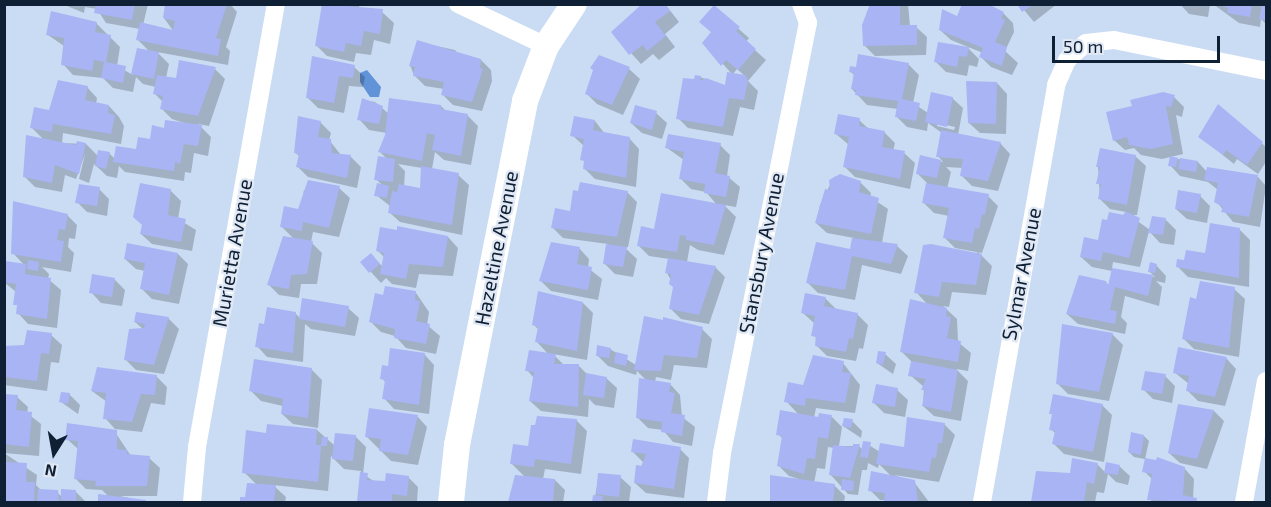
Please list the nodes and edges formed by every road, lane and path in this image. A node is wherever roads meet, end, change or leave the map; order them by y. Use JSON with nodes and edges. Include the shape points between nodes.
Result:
{"nodes":[{"id":1,"x":276,"y":4,"type":"edge"},
{"id":2,"x":458,"y":4,"type":"edge"},
{"id":3,"x":574,"y":4,"type":"edge"},
{"id":4,"x":801,"y":4,"type":"edge"},
{"id":5,"x":546,"y":46,"type":"junction"},
{"id":6,"x":1266,"y":71,"type":"edge"},
{"id":7,"x":1266,"y":381,"type":"edge"},
{"id":8,"x":192,"y":502,"type":"edge"},
{"id":9,"x":451,"y":502,"type":"edge"},
{"id":10,"x":716,"y":502,"type":"edge"},
{"id":11,"x":982,"y":502,"type":"edge"},
{"id":12,"x":1244,"y":502,"type":"edge"}],
"edges":[{"from":1,"to":8,"type":"street","name":"Murietta Avenue","via":[[197,447]]},
{"from":2,"to":5,"type":"street"},
{"from":3,"to":5,"type":"street","name":"Hazeltine Avenue"},
{"from":4,"to":10,"type":"street","name":"Stansbury Avenue","via":[[808,23],[724,441]]},
{"from":5,"to":9,"type":"street","name":"Hazeltine Avenue","via":[[525,101],[459,433]]},
{"from":6,"to":11,"type":"street","name":"Sylmar Avenue","via":[[1114,40],[1086,43],[1074,51],[1056,86]]},
{"from":7,"to":12,"type":"street"}]}
